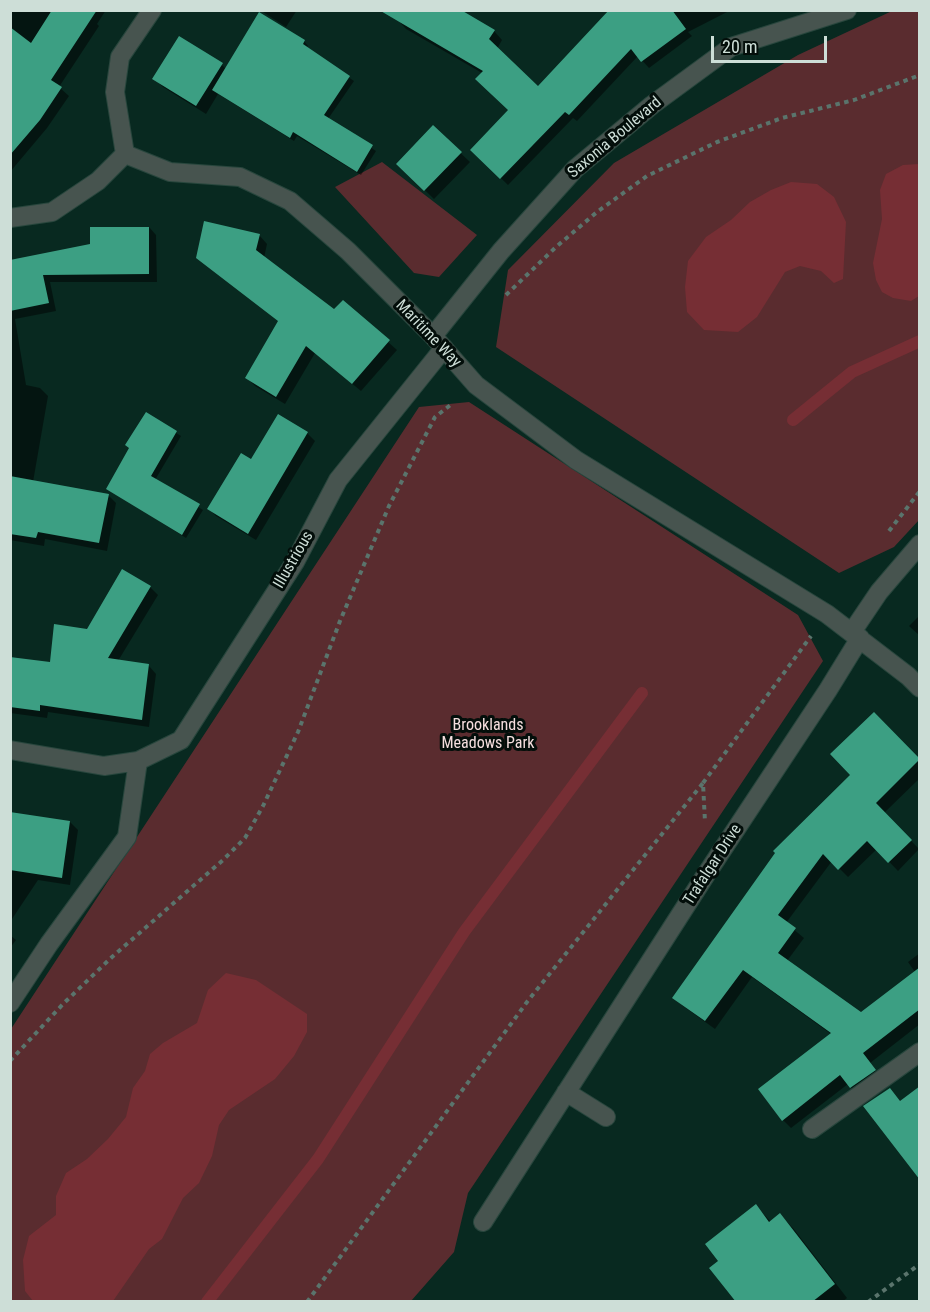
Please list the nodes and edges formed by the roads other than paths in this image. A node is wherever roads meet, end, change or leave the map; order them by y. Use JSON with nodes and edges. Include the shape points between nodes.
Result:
{"nodes":[{"id":1,"x":152,"y":10,"type":"edge"},
{"id":2,"x":847,"y":10,"type":"edge"},
{"id":3,"x":125,"y":154,"type":"junction"},
{"id":4,"x":10,"y":218,"type":"edge"},
{"id":5,"x":438,"y":342,"type":"junction"},
{"id":6,"x":920,"y":544,"type":"edge"},
{"id":7,"x":856,"y":635,"type":"junction"},
{"id":8,"x":920,"y":688,"type":"edge"},
{"id":9,"x":10,"y":750,"type":"edge"},
{"id":10,"x":138,"y":761,"type":"junction"},
{"id":11,"x":10,"y":1003,"type":"edge"},
{"id":12,"x":920,"y":1052,"type":"edge"},
{"id":13,"x":566,"y":1092,"type":"junction"},
{"id":14,"x":606,"y":1118,"type":"dead end"},
{"id":15,"x":812,"y":1129,"type":"dead end"},
{"id":16,"x":483,"y":1221,"type":"dead end"}],
"edges":[{"from":1,"to":3,"type":"street","via":[[120,57],[115,92]]},
{"from":2,"to":5,"type":"street","name":"Saxonia Boulevard","via":[[731,47],[652,105],[575,169],[501,251]]},
{"from":3,"to":4,"type":"street","via":[[98,181],[52,212]]},
{"from":3,"to":5,"type":"street","name":"Maritime Way","via":[[170,172],[240,177],[290,201],[348,251]]},
{"from":5,"to":7,"type":"street","name":"Maritime Way","via":[[476,385],[576,460]]},
{"from":5,"to":10,"type":"street","name":"Illustrious","via":[[338,480],[295,562],[181,740]]},
{"from":6,"to":7,"type":"street","name":"Trafalgar Drive","via":[[879,591]]},
{"from":7,"to":8,"type":"street","name":"Maritime Way"},
{"from":7,"to":13,"type":"street","name":"Trafalgar Drive","via":[[822,700]]},
{"from":9,"to":10,"type":"street","name":"Illustrious","via":[[104,766]]},
{"from":10,"to":11,"type":"street","via":[[127,837]]},
{"from":12,"to":15,"type":"street"},
{"from":13,"to":14,"type":"street"},
{"from":13,"to":16,"type":"street","name":"Trafalgar Drive"}]}
